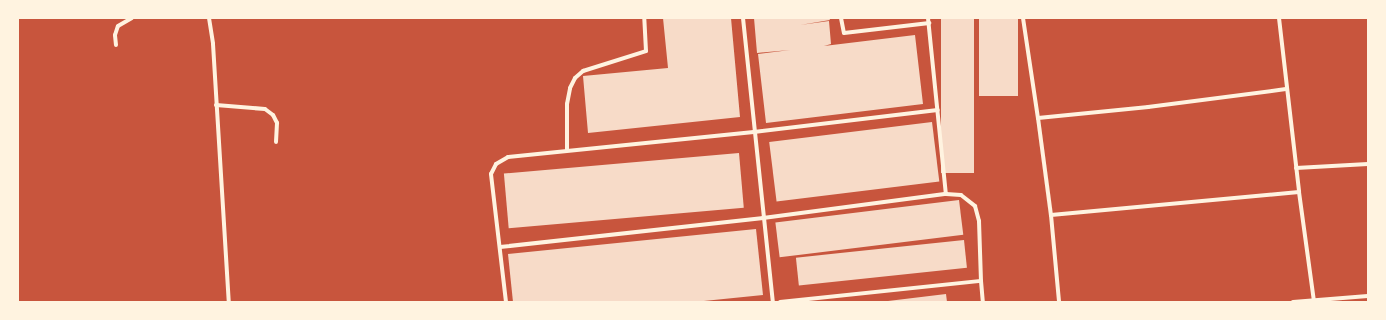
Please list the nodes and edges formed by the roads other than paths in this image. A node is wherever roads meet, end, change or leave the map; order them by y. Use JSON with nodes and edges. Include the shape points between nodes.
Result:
{"nodes":[{"id":1,"x":132,"y":18,"type":"edge"},
{"id":2,"x":208,"y":18,"type":"edge"},
{"id":3,"x":644,"y":18,"type":"edge"},
{"id":4,"x":743,"y":18,"type":"edge"},
{"id":5,"x":841,"y":18,"type":"edge"},
{"id":6,"x":1023,"y":18,"type":"edge"},
{"id":7,"x":1279,"y":18,"type":"edge"},
{"id":8,"x":929,"y":20,"type":"edge"},
{"id":9,"x":116,"y":45,"type":"dead end"},
{"id":10,"x":1286,"y":88,"type":"junction"},
{"id":11,"x":216,"y":106,"type":"junction"},
{"id":12,"x":938,"y":110,"type":"junction"},
{"id":13,"x":1038,"y":118,"type":"junction"},
{"id":14,"x":754,"y":132,"type":"junction"},
{"id":15,"x":276,"y":142,"type":"dead end"},
{"id":16,"x":567,"y":150,"type":"junction"},
{"id":17,"x":1368,"y":164,"type":"edge"},
{"id":18,"x":1296,"y":168,"type":"junction"},
{"id":19,"x":1299,"y":192,"type":"junction"},
{"id":20,"x":946,"y":194,"type":"junction"},
{"id":21,"x":1051,"y":215,"type":"junction"},
{"id":22,"x":763,"y":218,"type":"junction"},
{"id":23,"x":500,"y":247,"type":"junction"},
{"id":24,"x":981,"y":281,"type":"junction"},
{"id":25,"x":1368,"y":296,"type":"edge"},
{"id":26,"x":1314,"y":301,"type":"edge"},
{"id":27,"x":229,"y":302,"type":"edge"},
{"id":28,"x":506,"y":302,"type":"edge"},
{"id":29,"x":773,"y":302,"type":"edge"},
{"id":30,"x":780,"y":302,"type":"edge"},
{"id":31,"x":983,"y":302,"type":"edge"},
{"id":32,"x":1059,"y":302,"type":"edge"},
{"id":33,"x":1294,"y":302,"type":"edge"}],
"edges":[{"from":1,"to":9,"type":"street","via":[[118,26],[115,35]]},
{"from":2,"to":11,"type":"street","via":[[213,44]]},
{"from":3,"to":16,"type":"street","via":[[646,51],[583,71],[575,78],[567,104]]},
{"from":4,"to":14,"type":"street"},
{"from":5,"to":8,"type":"street","via":[[844,33]]},
{"from":6,"to":13,"type":"street"},
{"from":7,"to":10,"type":"street"},
{"from":8,"to":12,"type":"street"},
{"from":10,"to":13,"type":"street"},
{"from":10,"to":18,"type":"street"},
{"from":11,"to":15,"type":"street","via":[[269,112],[277,123]]},
{"from":11,"to":27,"type":"street"},
{"from":12,"to":14,"type":"street"},
{"from":12,"to":20,"type":"street"},
{"from":13,"to":21,"type":"street"},
{"from":14,"to":16,"type":"street"},
{"from":14,"to":22,"type":"street"},
{"from":16,"to":23,"type":"street","via":[[513,155],[501,160],[493,169],[491,174]]},
{"from":17,"to":18,"type":"street"},
{"from":18,"to":19,"type":"street"},
{"from":19,"to":21,"type":"street"},
{"from":19,"to":26,"type":"street"},
{"from":20,"to":22,"type":"street"},
{"from":20,"to":24,"type":"street","via":[[961,195],[975,206],[980,221]]},
{"from":21,"to":32,"type":"street"},
{"from":22,"to":23,"type":"street"},
{"from":22,"to":29,"type":"street"},
{"from":23,"to":28,"type":"street"},
{"from":24,"to":30,"type":"street"},
{"from":24,"to":31,"type":"street"},
{"from":25,"to":26,"type":"street"},
{"from":26,"to":33,"type":"street"}]}
